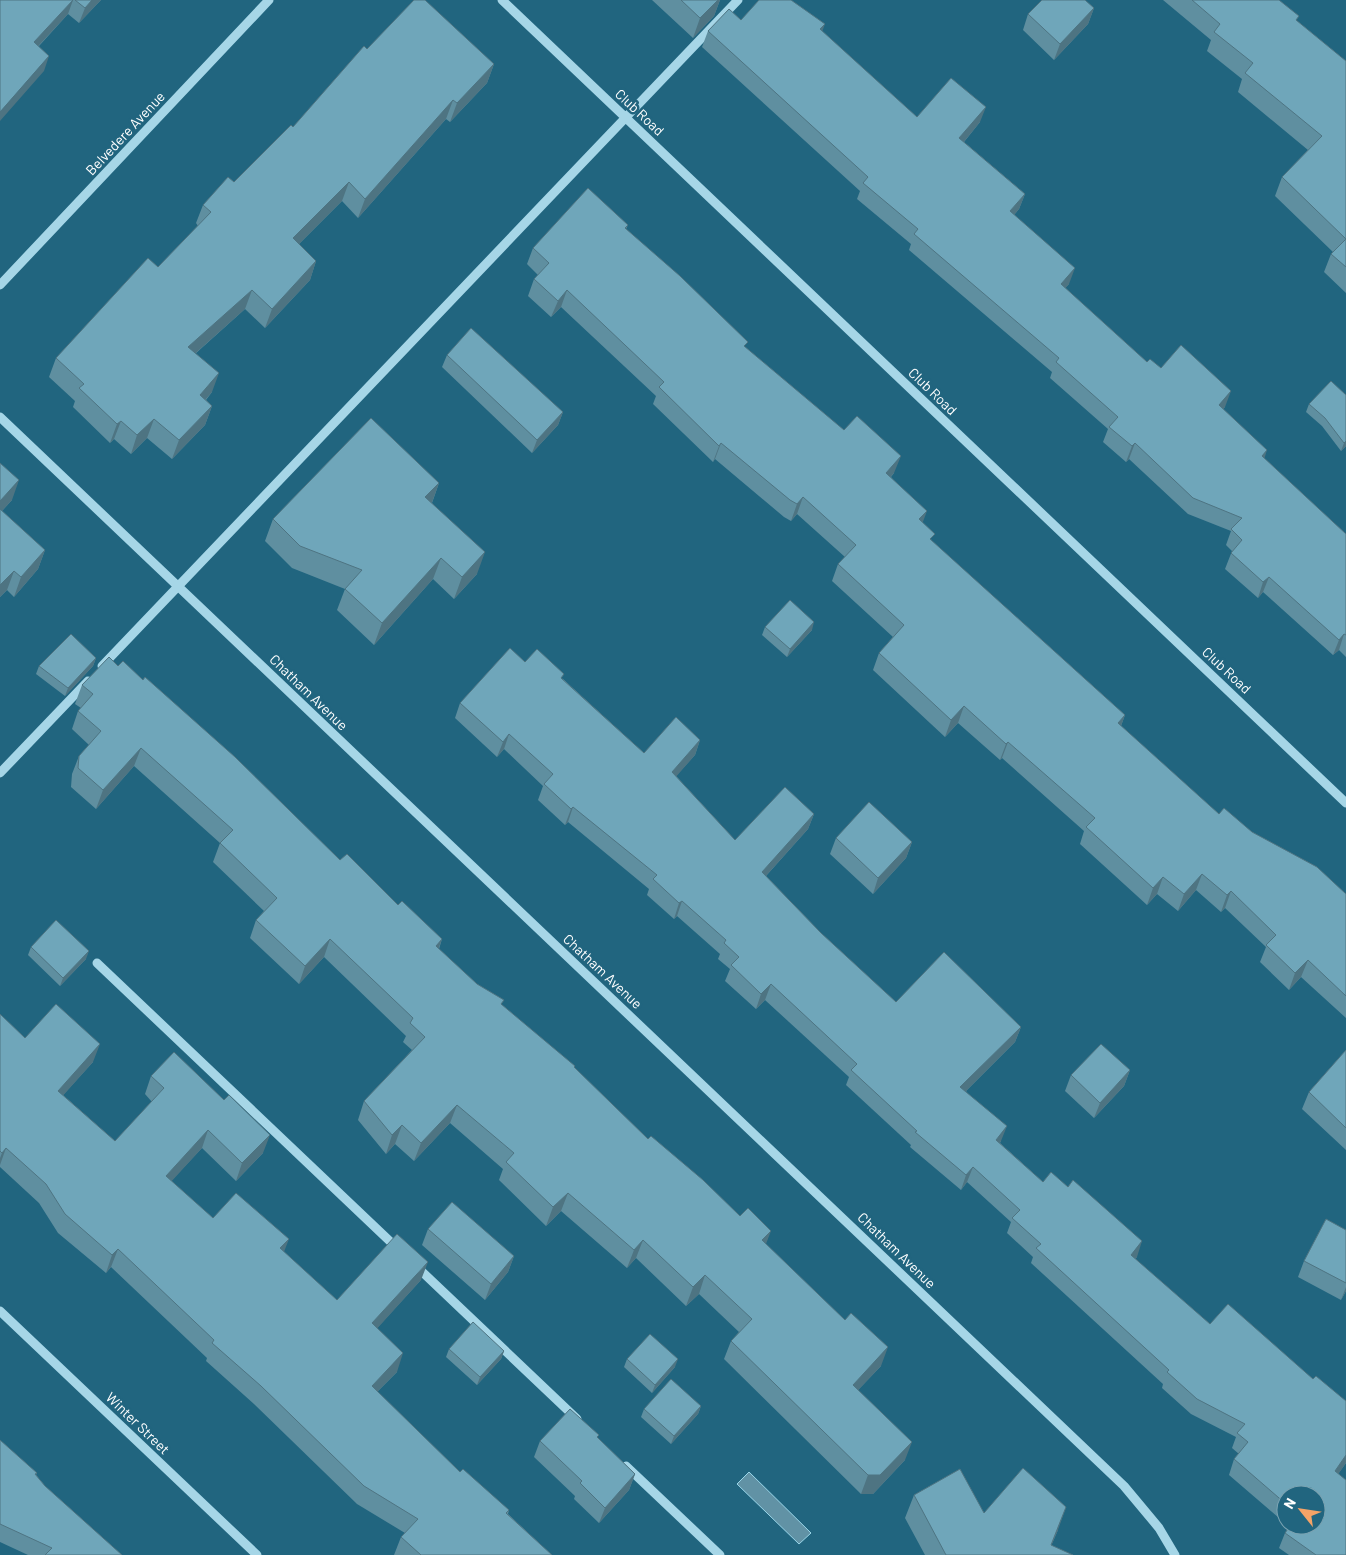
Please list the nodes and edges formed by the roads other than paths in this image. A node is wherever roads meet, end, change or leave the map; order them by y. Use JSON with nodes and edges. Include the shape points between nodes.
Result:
{"nodes":[{"id":1,"x":269,"y":0,"type":"edge"},
{"id":2,"x":502,"y":0,"type":"edge"},
{"id":3,"x":738,"y":0,"type":"edge"},
{"id":4,"x":625,"y":117,"type":"junction"},
{"id":5,"x":0,"y":285,"type":"edge"},
{"id":6,"x":0,"y":417,"type":"edge"},
{"id":7,"x":178,"y":586,"type":"junction"},
{"id":8,"x":0,"y":773,"type":"edge"},
{"id":9,"x":1346,"y":802,"type":"edge"},
{"id":10,"x":97,"y":963,"type":"dead end"},
{"id":11,"x":401,"y":1252,"type":"edge"},
{"id":12,"x":408,"y":1259,"type":"edge"},
{"id":13,"x":0,"y":1311,"type":"edge"},
{"id":14,"x":582,"y":1424,"type":"edge"},
{"id":15,"x":618,"y":1459,"type":"edge"},
{"id":16,"x":257,"y":1555,"type":"edge"},
{"id":17,"x":720,"y":1555,"type":"edge"},
{"id":18,"x":1175,"y":1555,"type":"edge"}],
"edges":[{"from":1,"to":5,"type":"street","name":"Belvedere Avenue"},
{"from":2,"to":4,"type":"street","name":"Club Road"},
{"from":3,"to":4,"type":"street"},
{"from":4,"to":7,"type":"street"},
{"from":4,"to":9,"type":"street","name":"Club Road"},
{"from":6,"to":7,"type":"street","name":"Chatham Avenue"},
{"from":7,"to":8,"type":"street"},
{"from":7,"to":18,"type":"street","name":"Chatham Avenue","via":[[1124,1486],[1159,1528]]},
{"from":10,"to":11,"type":"street"},
{"from":12,"to":14,"type":"street"},
{"from":13,"to":16,"type":"street","name":"Winter Street"},
{"from":15,"to":17,"type":"street"}]}
